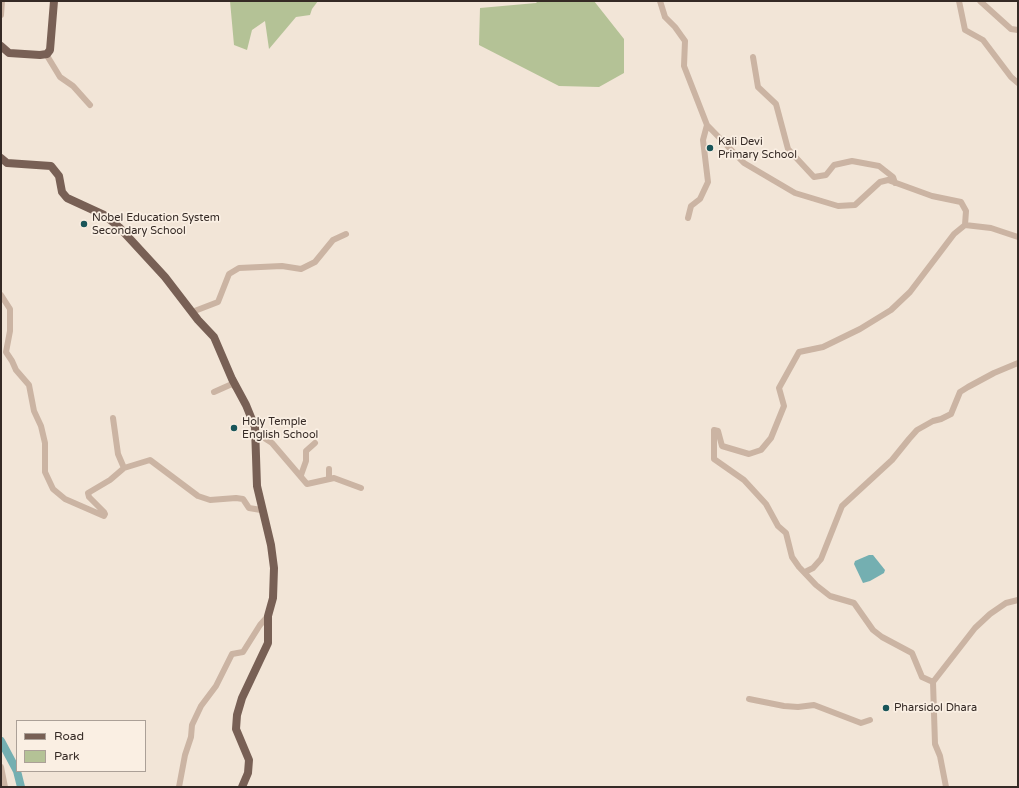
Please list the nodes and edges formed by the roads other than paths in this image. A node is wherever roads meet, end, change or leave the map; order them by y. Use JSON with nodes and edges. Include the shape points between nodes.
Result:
{"nodes":[{"id":1,"x":2,"y":1,"type":"edge"},
{"id":2,"x":54,"y":1,"type":"edge"},
{"id":3,"x":660,"y":1,"type":"edge"},
{"id":4,"x":959,"y":1,"type":"edge"},
{"id":5,"x":980,"y":1,"type":"edge"},
{"id":6,"x":1,"y":15,"type":"edge"},
{"id":7,"x":1018,"y":30,"type":"edge"},
{"id":8,"x":1,"y":46,"type":"edge"},
{"id":9,"x":46,"y":54,"type":"junction"},
{"id":10,"x":753,"y":57,"type":"dead end"},
{"id":11,"x":1018,"y":83,"type":"edge"},
{"id":12,"x":90,"y":105,"type":"dead end"},
{"id":13,"x":707,"y":125,"type":"junction"},
{"id":14,"x":3,"y":162,"type":"edge"},
{"id":15,"x":895,"y":183,"type":"junction"},
{"id":16,"x":688,"y":218,"type":"dead end"},
{"id":17,"x":965,"y":225,"type":"junction"},
{"id":18,"x":346,"y":234,"type":"dead end"},
{"id":19,"x":1018,"y":237,"type":"edge"},
{"id":20,"x":1,"y":295,"type":"edge"},
{"id":21,"x":192,"y":312,"type":"junction"},
{"id":22,"x":1018,"y":363,"type":"edge"},
{"id":23,"x":214,"y":392,"type":"dead end"},
{"id":24,"x":241,"y":392,"type":"junction"},
{"id":25,"x":113,"y":418,"type":"dead end"},
{"id":26,"x":255,"y":432,"type":"junction"},
{"id":27,"x":315,"y":443,"type":"dead end"},
{"id":28,"x":124,"y":468,"type":"junction"},
{"id":29,"x":328,"y":469,"type":"dead end"},
{"id":30,"x":301,"y":475,"type":"junction"},
{"id":31,"x":329,"y":478,"type":"junction"},
{"id":32,"x":361,"y":488,"type":"dead end"},
{"id":33,"x":261,"y":510,"type":"junction"},
{"id":34,"x":805,"y":572,"type":"junction"},
{"id":35,"x":1018,"y":600,"type":"edge"},
{"id":36,"x":268,"y":616,"type":"junction"},
{"id":37,"x":933,"y":682,"type":"junction"},
{"id":38,"x":749,"y":699,"type":"dead end"},
{"id":39,"x":870,"y":720,"type":"dead end"},
{"id":40,"x":1,"y":767,"type":"edge"},
{"id":41,"x":5,"y":787,"type":"edge"},
{"id":42,"x":179,"y":787,"type":"edge"},
{"id":43,"x":242,"y":787,"type":"edge"},
{"id":44,"x":946,"y":787,"type":"edge"}],
"edges":[{"from":1,"to":6,"type":"street"},
{"from":2,"to":9,"type":"main road","via":[[50,50]]},
{"from":3,"to":13,"type":"street","via":[[665,17],[685,41],[684,66]]},
{"from":4,"to":11,"type":"street","via":[[965,30],[983,40]]},
{"from":5,"to":7,"type":"street","via":[[1011,29]]},
{"from":8,"to":9,"type":"main road","via":[[9,53]]},
{"from":9,"to":12,"type":"street","via":[[60,77],[73,86]]},
{"from":10,"to":15,"type":"street","via":[[758,87],[776,104],[788,150],[814,176],[826,175],[834,165],[852,161],[879,166],[893,177]]},
{"from":13,"to":15,"type":"street","via":[[744,163],[795,193],[820,202],[838,206],[855,205],[880,182],[888,180]]},
{"from":13,"to":16,"type":"street","via":[[703,140],[708,182],[700,199],[692,206]]},
{"from":14,"to":21,"type":"main road","via":[[45,165],[54,169],[59,176],[64,195],[69,200],[104,215],[119,227],[165,277]]},
{"from":15,"to":17,"type":"street","via":[[932,196],[961,202],[966,211]]},
{"from":17,"to":19,"type":"street","via":[[991,228]]},
{"from":17,"to":34,"type":"street","via":[[954,234],[910,292],[891,310],[823,347],[799,352],[779,388],[784,406],[771,438],[761,450],[749,454],[722,446],[718,431],[714,430],[714,459],[744,480],[766,504],[778,526],[786,533],[792,557]]},
{"from":18,"to":21,"type":"street","via":[[333,240],[315,262],[301,269],[282,266],[239,268],[229,274],[218,302]]},
{"from":20,"to":28,"type":"street","via":[[10,309],[10,332],[6,352],[16,370],[29,385],[34,411],[42,426],[45,442],[45,472],[53,489],[65,499],[104,516],[104,512],[88,493]]},
{"from":21,"to":24,"type":"main road","via":[[214,337],[232,379]]},
{"from":22,"to":34,"type":"street","via":[[989,375],[960,392],[951,414],[917,430],[892,460],[842,506],[821,559]]},
{"from":23,"to":24,"type":"street","via":[[232,384]]},
{"from":24,"to":26,"type":"main road"},
{"from":25,"to":28,"type":"street","via":[[118,454]]},
{"from":26,"to":30,"type":"street","via":[[272,443]]},
{"from":26,"to":33,"type":"main road","via":[[254,447]]},
{"from":27,"to":30,"type":"street","via":[[306,451],[306,461]]},
{"from":28,"to":33,"type":"street","via":[[148,460],[153,461],[198,496],[210,500],[243,499],[251,509]]},
{"from":29,"to":31,"type":"street"},
{"from":30,"to":31,"type":"street","via":[[307,484]]},
{"from":31,"to":32,"type":"street","via":[[336,478]]},
{"from":33,"to":36,"type":"main road","via":[[271,545],[274,568],[273,598]]},
{"from":34,"to":37,"type":"street","via":[[830,596],[854,603],[873,630],[912,653],[922,677]]},
{"from":35,"to":37,"type":"street","via":[[1006,603],[990,614]]},
{"from":36,"to":42,"type":"street","via":[[243,652],[232,654],[216,686],[199,710],[192,725]]},
{"from":36,"to":43,"type":"main road","via":[[269,636],[266,650],[242,698],[237,715],[236,729],[249,760],[248,773]]},
{"from":37,"to":44,"type":"street","via":[[935,744]]},
{"from":38,"to":39,"type":"street","via":[[784,706],[814,705],[861,723]]},
{"from":40,"to":41,"type":"street"}]}
